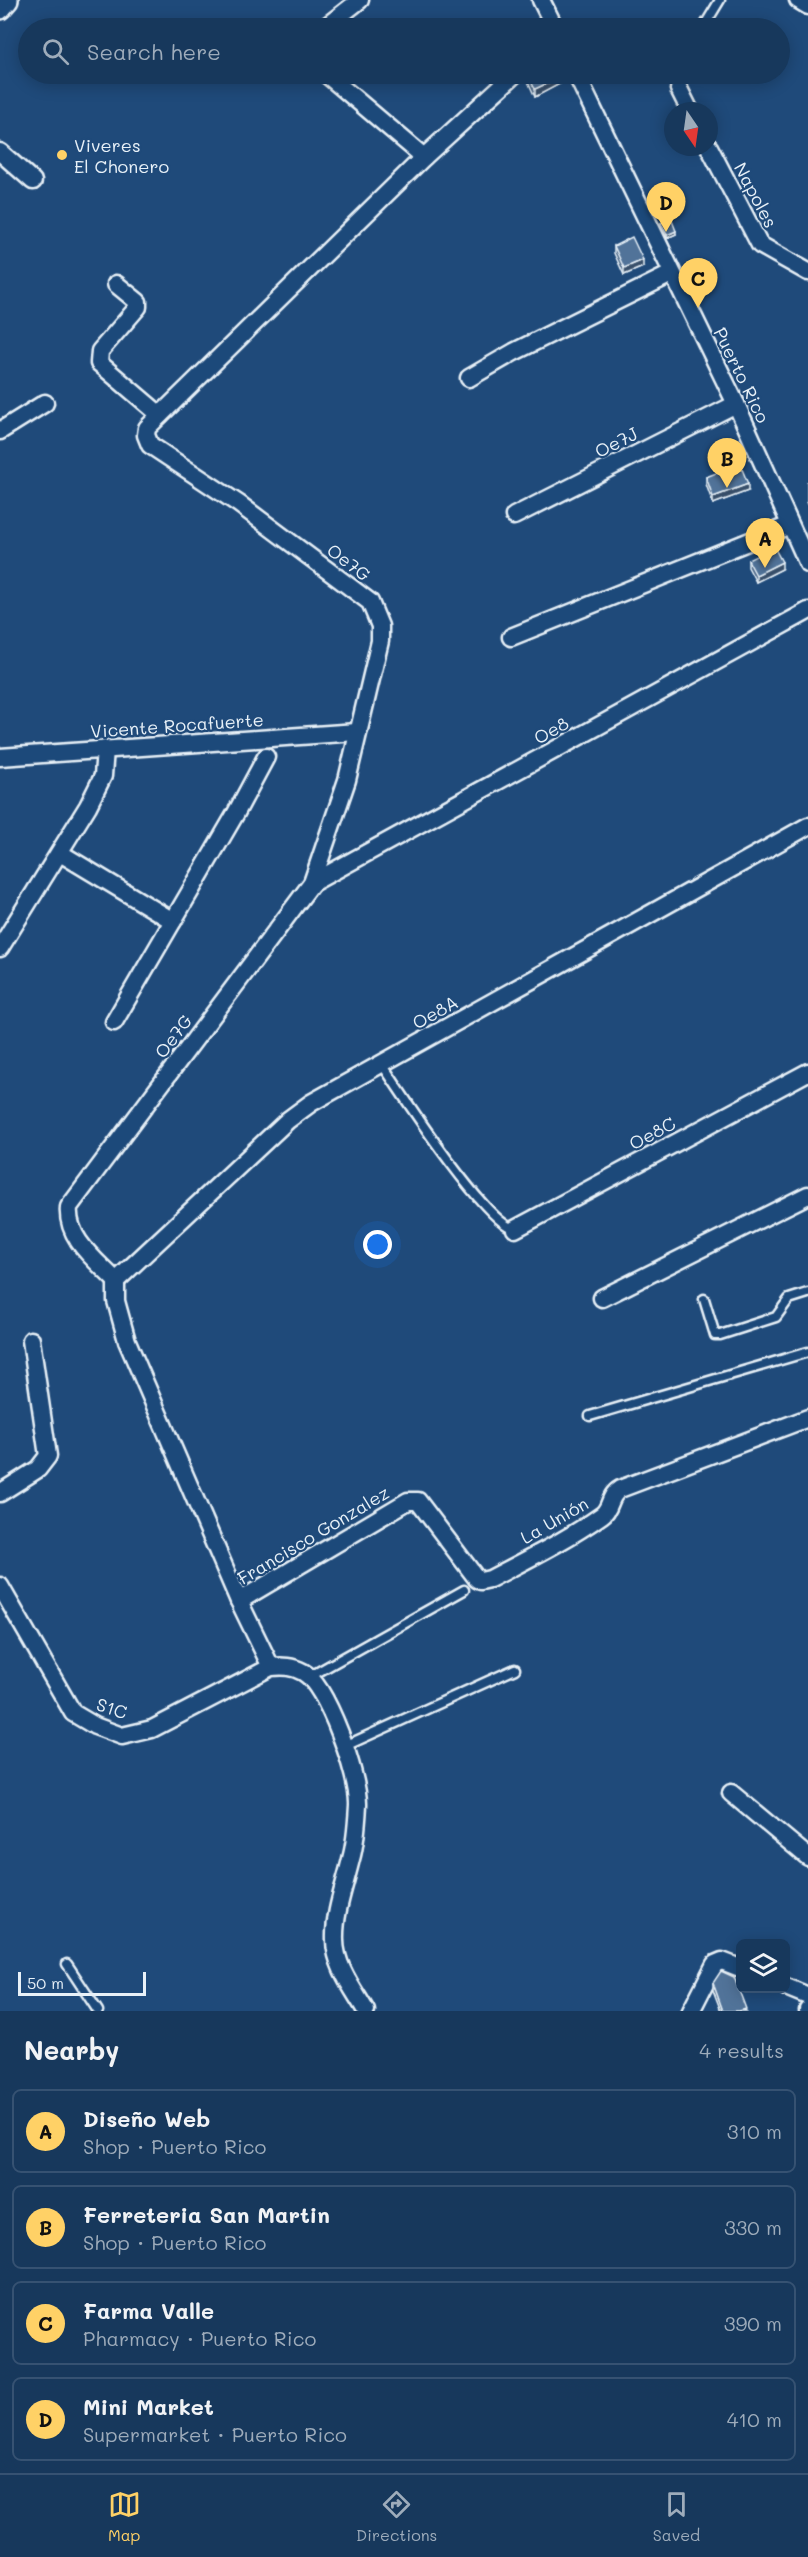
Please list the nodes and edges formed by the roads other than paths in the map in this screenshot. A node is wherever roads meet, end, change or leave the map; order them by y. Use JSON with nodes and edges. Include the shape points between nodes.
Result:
{"nodes":[{"id":1,"x":7,"y":0,"type":"edge"},
{"id":2,"x":360,"y":0,"type":"edge"},
{"id":3,"x":541,"y":0,"type":"edge"},
{"id":4,"x":720,"y":0,"type":"edge"},
{"id":5,"x":798,"y":0,"type":"edge"},
{"id":6,"x":808,"y":6,"type":"edge"},
{"id":7,"x":0,"y":8,"type":"edge"},
{"id":8,"x":337,"y":18,"type":"edge"},
{"id":9,"x":550,"y":18,"type":"edge"},
{"id":10,"x":709,"y":18,"type":"edge"},
{"id":11,"x":338,"y":84,"type":"edge"},
{"id":12,"x":504,"y":84,"type":"edge"},
{"id":13,"x":581,"y":84,"type":"edge"},
{"id":14,"x":681,"y":84,"type":"edge"},
{"id":15,"x":687,"y":102,"type":"edge"},
{"id":16,"x":0,"y":152,"type":"edge"},
{"id":17,"x":424,"y":156,"type":"junction"},
{"id":18,"x":714,"y":156,"type":"edge"},
{"id":19,"x":33,"y":181,"type":"dead end"},
{"id":20,"x":808,"y":272,"type":"edge"},
{"id":21,"x":671,"y":273,"type":"junction"},
{"id":22,"x":116,"y":284,"type":"dead end"},
{"id":23,"x":469,"y":378,"type":"dead end"},
{"id":24,"x":45,"y":403,"type":"dead end"},
{"id":25,"x":736,"y":404,"type":"junction"},
{"id":26,"x":160,"y":415,"type":"junction"},
{"id":27,"x":0,"y":431,"type":"edge"},
{"id":28,"x":514,"y":516,"type":"dead end"},
{"id":29,"x":790,"y":525,"type":"junction"},
{"id":30,"x":808,"y":564,"type":"edge"},
{"id":31,"x":808,"y":611,"type":"edge"},
{"id":32,"x":511,"y":636,"type":"dead end"},
{"id":33,"x":357,"y":732,"type":"junction"},
{"id":34,"x":105,"y":749,"type":"junction"},
{"id":35,"x":0,"y":757,"type":"edge"},
{"id":36,"x":266,"y":757,"type":"dead end"},
{"id":37,"x":808,"y":826,"type":"edge"},
{"id":38,"x":60,"y":853,"type":"junction"},
{"id":39,"x":312,"y":883,"type":"junction"},
{"id":40,"x":173,"y":921,"type":"junction"},
{"id":41,"x":0,"y":948,"type":"edge"},
{"id":42,"x":114,"y":1022,"type":"dead end"},
{"id":43,"x":382,"y":1064,"type":"junction"},
{"id":44,"x":808,"y":1072,"type":"edge"},
{"id":45,"x":808,"y":1195,"type":"edge"},
{"id":46,"x":515,"y":1229,"type":"joint"},
{"id":47,"x":116,"y":1281,"type":"junction"},
{"id":48,"x":808,"y":1293,"type":"edge"},
{"id":49,"x":602,"y":1298,"type":"dead end"},
{"id":50,"x":704,"y":1299,"type":"dead end"},
{"id":51,"x":31,"y":1340,"type":"dead end"},
{"id":52,"x":808,"y":1352,"type":"edge"},
{"id":53,"x":590,"y":1416,"type":"dead end"},
{"id":54,"x":808,"y":1418,"type":"edge"},
{"id":55,"x":0,"y":1493,"type":"edge"},
{"id":56,"x":408,"y":1501,"type":"joint"},
{"id":57,"x":0,"y":1586,"type":"edge"},
{"id":58,"x":464,"y":1590,"type":"dead end"},
{"id":59,"x":239,"y":1601,"type":"junction"},
{"id":60,"x":272,"y":1667,"type":"junction"},
{"id":61,"x":515,"y":1669,"type":"dead end"},
{"id":62,"x":309,"y":1677,"type":"junction"},
{"id":63,"x":345,"y":1746,"type":"junction"},
{"id":64,"x":731,"y":1793,"type":"dead end"},
{"id":65,"x":808,"y":1857,"type":"edge"},
{"id":66,"x":67,"y":1964,"type":"dead end"},
{"id":67,"x":736,"y":1966,"type":"edge"},
{"id":68,"x":790,"y":1989,"type":"edge"},
{"id":69,"x":808,"y":1996,"type":"edge"},
{"id":70,"x":98,"y":2011,"type":"edge"},
{"id":71,"x":366,"y":2011,"type":"edge"},
{"id":72,"x":691,"y":2011,"type":"edge"}],
"edges":[{"from":1,"to":7,"type":"street"},
{"from":2,"to":8,"type":"street"},
{"from":3,"to":9,"type":"street"},
{"from":4,"to":10,"type":"lane"},
{"from":5,"to":6,"type":"street"},
{"from":11,"to":17,"type":"street"},
{"from":12,"to":17,"type":"street","name":"Oe7G"},
{"from":13,"to":21,"type":"street","name":"Puerto Rico"},
{"from":14,"to":15,"type":"street"},
{"from":16,"to":19,"type":"street"},
{"from":17,"to":26,"type":"street","name":"Oe7G"},
{"from":18,"to":20,"type":"street","name":"Napoles","via":[[760,245]]},
{"from":21,"to":23,"type":"street"},
{"from":21,"to":25,"type":"street","name":"Puerto Rico"},
{"from":22,"to":26,"type":"street","via":[[138,304],[100,351],[99,363]]},
{"from":24,"to":27,"type":"street"},
{"from":25,"to":28,"type":"street","name":"Oe7J"},
{"from":25,"to":29,"type":"street","name":"Puerto Rico"},
{"from":26,"to":33,"type":"street","name":"Oe7G","via":[[147,428],[150,445],[239,504],[370,602],[380,626],[380,641]]},
{"from":29,"to":30,"type":"street","name":"Puerto Rico"},
{"from":29,"to":32,"type":"street"},
{"from":31,"to":39,"type":"street","name":"Oe8"},
{"from":33,"to":34,"type":"street","name":"Vicente Rocafuerte"},
{"from":33,"to":39,"type":"street","name":"Oe7G","via":[[346,780]]},
{"from":34,"to":35,"type":"street","name":"Vicente Rocafuerte"},
{"from":34,"to":38,"type":"street","via":[[100,783]]},
{"from":36,"to":40,"type":"street"},
{"from":37,"to":43,"type":"street","name":"Oe8A"},
{"from":38,"to":40,"type":"street"},
{"from":38,"to":41,"type":"street"},
{"from":39,"to":47,"type":"street","name":"Oe7G","via":[[69,1207],[68,1218],[75,1238]]},
{"from":40,"to":42,"type":"street"},
{"from":43,"to":46,"type":"lane","via":[[462,1177],[502,1222]]},
{"from":43,"to":47,"type":"street","name":"Oe8A","via":[[302,1109]]},
{"from":44,"to":46,"type":"street","name":"Oe8C"},
{"from":45,"to":49,"type":"street"},
{"from":47,"to":59,"type":"street","via":[[116,1301],[127,1341]]},
{"from":48,"to":50,"type":"lane","via":[[789,1299],[776,1317],[720,1335],[712,1329]]},
{"from":51,"to":55,"type":"street","via":[[48,1456],[38,1469]]},
{"from":52,"to":53,"type":"lane"},
{"from":54,"to":56,"type":"street","name":"La Unión","via":[[613,1493],[605,1514],[482,1581],[418,1501]]},
{"from":56,"to":59,"type":"street","name":"Francisco Gonzalez"},
{"from":57,"to":60,"type":"street","name":"S1C","via":[[73,1713],[122,1736],[152,1729]]},
{"from":58,"to":62,"type":"lane"},
{"from":59,"to":60,"type":"street","name":"Francisco Gonzalez"},
{"from":60,"to":62,"type":"street","via":[[287,1666]]},
{"from":61,"to":63,"type":"lane"},
{"from":62,"to":63,"type":"street","via":[[332,1714]]},
{"from":63,"to":71,"type":"street","via":[[358,1802],[352,1856],[334,1941],[341,1966]]},
{"from":64,"to":65,"type":"street"},
{"from":66,"to":70,"type":"lane"},
{"from":67,"to":72,"type":"street","via":[[722,1961],[715,1964]]},
{"from":68,"to":69,"type":"street"}]}
